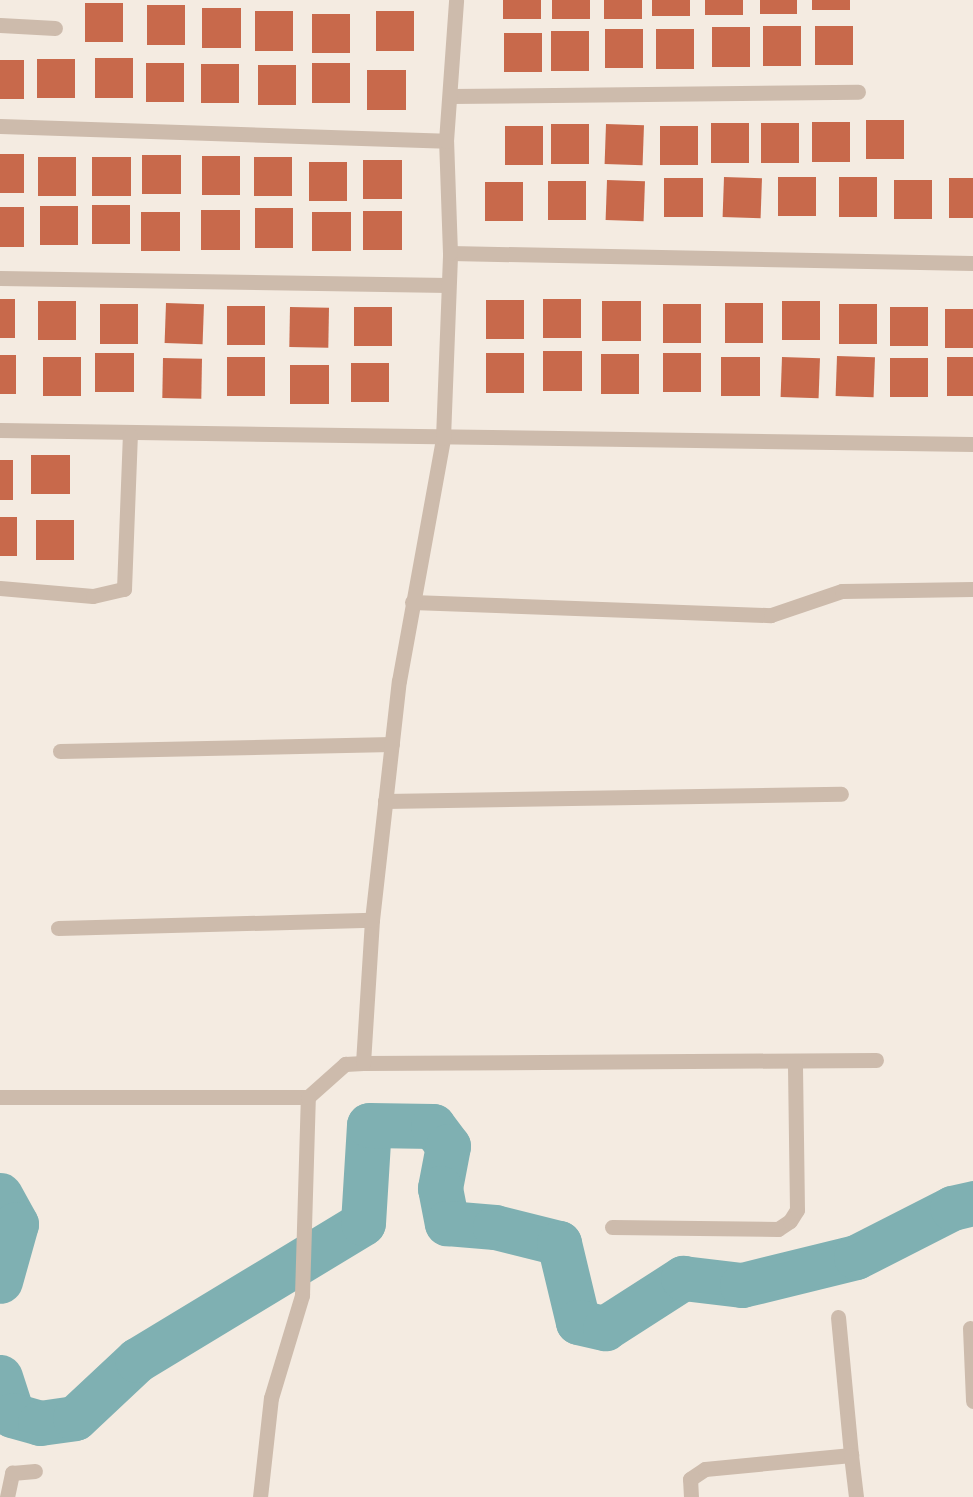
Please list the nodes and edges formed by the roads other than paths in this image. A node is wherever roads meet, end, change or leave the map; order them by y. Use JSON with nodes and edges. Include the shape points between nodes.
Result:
{"nodes":[{"id":1,"x":456,"y":0,"type":"edge"},
{"id":2,"x":0,"y":25,"type":"edge"},
{"id":3,"x":55,"y":28,"type":"dead end"},
{"id":4,"x":858,"y":92,"type":"dead end"},
{"id":5,"x":450,"y":96,"type":"junction"},
{"id":6,"x":0,"y":126,"type":"edge"},
{"id":7,"x":446,"y":141,"type":"junction"},
{"id":8,"x":450,"y":253,"type":"junction"},
{"id":9,"x":973,"y":263,"type":"edge"},
{"id":10,"x":0,"y":278,"type":"edge"},
{"id":11,"x":448,"y":285,"type":"junction"},
{"id":12,"x":0,"y":430,"type":"edge"},
{"id":13,"x":130,"y":435,"type":"junction"},
{"id":14,"x":443,"y":438,"type":"junction"},
{"id":15,"x":973,"y":444,"type":"edge"},
{"id":16,"x":0,"y":588,"type":"edge"},
{"id":17,"x":973,"y":589,"type":"edge"},
{"id":18,"x":412,"y":602,"type":"junction"},
{"id":19,"x":392,"y":744,"type":"junction"},
{"id":20,"x":60,"y":751,"type":"dead end"},
{"id":21,"x":841,"y":794,"type":"dead end"},
{"id":22,"x":385,"y":801,"type":"junction"},
{"id":23,"x":372,"y":920,"type":"junction"},
{"id":24,"x":58,"y":928,"type":"dead end"},
{"id":25,"x":876,"y":1060,"type":"dead end"},
{"id":26,"x":363,"y":1063,"type":"junction"},
{"id":27,"x":795,"y":1063,"type":"junction"},
{"id":28,"x":0,"y":1097,"type":"edge"},
{"id":29,"x":308,"y":1097,"type":"junction"},
{"id":30,"x":612,"y":1227,"type":"dead end"},
{"id":31,"x":838,"y":1317,"type":"dead end"},
{"id":32,"x":970,"y":1329,"type":"dead end"},
{"id":33,"x":973,"y":1401,"type":"edge"},
{"id":34,"x":851,"y":1455,"type":"junction"},
{"id":35,"x":35,"y":1471,"type":"dead end"},
{"id":36,"x":7,"y":1497,"type":"edge"},
{"id":37,"x":260,"y":1497,"type":"edge"},
{"id":38,"x":691,"y":1497,"type":"edge"},
{"id":39,"x":856,"y":1497,"type":"edge"}],
"edges":[{"from":1,"to":5,"type":"street"},
{"from":2,"to":3,"type":"street"},
{"from":4,"to":5,"type":"street"},
{"from":5,"to":7,"type":"street"},
{"from":6,"to":7,"type":"street"},
{"from":7,"to":8,"type":"street"},
{"from":8,"to":9,"type":"street"},
{"from":8,"to":11,"type":"street"},
{"from":10,"to":11,"type":"street"},
{"from":11,"to":14,"type":"street"},
{"from":12,"to":13,"type":"street"},
{"from":13,"to":14,"type":"street"},
{"from":13,"to":16,"type":"street","via":[[124,590],[93,596]]},
{"from":14,"to":15,"type":"street"},
{"from":14,"to":18,"type":"street"},
{"from":17,"to":18,"type":"street","via":[[855,589],[771,615]]},
{"from":18,"to":19,"type":"street"},
{"from":19,"to":20,"type":"street"},
{"from":19,"to":22,"type":"street"},
{"from":21,"to":22,"type":"street"},
{"from":22,"to":23,"type":"street"},
{"from":23,"to":24,"type":"street"},
{"from":23,"to":26,"type":"street"},
{"from":25,"to":27,"type":"street"},
{"from":26,"to":27,"type":"street"},
{"from":26,"to":29,"type":"street","via":[[345,1064]]},
{"from":27,"to":30,"type":"street","via":[[797,1210],[790,1221],[778,1229]]},
{"from":28,"to":29,"type":"street"},
{"from":29,"to":37,"type":"street","via":[[308,1224],[302,1295],[271,1398]]},
{"from":31,"to":34,"type":"street"},
{"from":32,"to":33,"type":"street"},
{"from":34,"to":38,"type":"street","via":[[705,1469],[690,1479]]},
{"from":34,"to":39,"type":"street"},
{"from":35,"to":36,"type":"street","via":[[12,1473]]}]}
